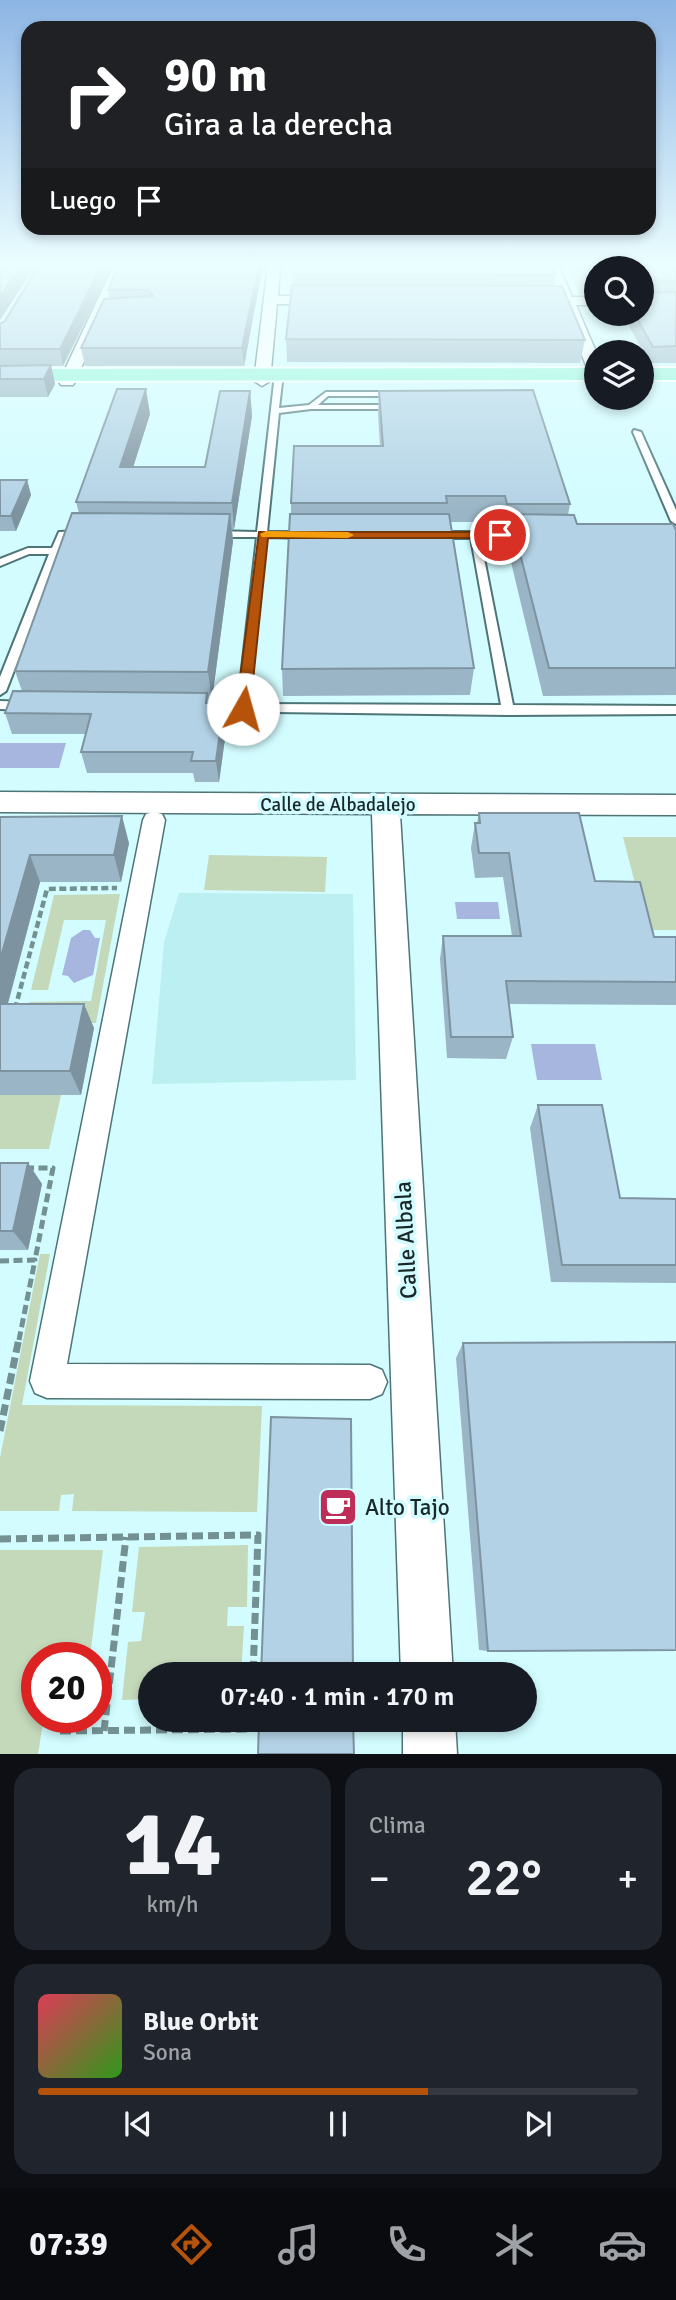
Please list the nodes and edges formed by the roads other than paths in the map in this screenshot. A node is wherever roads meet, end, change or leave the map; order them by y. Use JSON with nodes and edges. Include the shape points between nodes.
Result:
{"nodes":[{"id":1,"x":86,"y":347,"type":"edge"},
{"id":2,"x":271,"y":347,"type":"edge"},
{"id":3,"x":584,"y":373,"type":"edge"},
{"id":4,"x":654,"y":374,"type":"edge"},
{"id":5,"x":676,"y":374,"type":"edge"},
{"id":6,"x":0,"y":375,"type":"edge"},
{"id":7,"x":271,"y":378,"type":"junction"},
{"id":8,"x":69,"y":379,"type":"junction"},
{"id":9,"x":584,"y":381,"type":"edge"},
{"id":10,"x":654,"y":381,"type":"edge"},
{"id":11,"x":676,"y":381,"type":"edge"},
{"id":12,"x":0,"y":382,"type":"edge"},
{"id":13,"x":409,"y":394,"type":"edge"},
{"id":14,"x":311,"y":407,"type":"junction"},
{"id":15,"x":402,"y":407,"type":"edge"},
{"id":16,"x":275,"y":411,"type":"junction"},
{"id":17,"x":636,"y":432,"type":"dead end"},
{"id":18,"x":676,"y":521,"type":"edge"},
{"id":19,"x":102,"y":534,"type":"edge"},
{"id":20,"x":196,"y":534,"type":"edge"},
{"id":21,"x":263,"y":534,"type":"junction"},
{"id":22,"x":316,"y":535,"type":"edge"},
{"id":23,"x":422,"y":535,"type":"edge"},
{"id":24,"x":475,"y":535,"type":"junction"},
{"id":25,"x":542,"y":535,"type":"edge"},
{"id":26,"x":55,"y":551,"type":"junction"},
{"id":27,"x":0,"y":564,"type":"edge"},
{"id":28,"x":0,"y":691,"type":"edge"},
{"id":29,"x":0,"y":705,"type":"edge"},
{"id":30,"x":40,"y":706,"type":"edge"},
{"id":31,"x":189,"y":708,"type":"edge"},
{"id":32,"x":243,"y":709,"type":"junction"},
{"id":33,"x":676,"y":710,"type":"edge"},
{"id":34,"x":508,"y":711,"type":"junction"},
{"id":35,"x":0,"y":802,"type":"edge"},
{"id":36,"x":386,"y":805,"type":"junction"},
{"id":37,"x":676,"y":805,"type":"edge"},
{"id":38,"x":154,"y":820,"type":"dead end"},
{"id":39,"x":370,"y":1382,"type":"dead end"},
{"id":40,"x":426,"y":1662,"type":"edge"},
{"id":41,"x":429,"y":1732,"type":"edge"},
{"id":42,"x":430,"y":1754,"type":"edge"}],
"edges":[{"from":1,"to":8,"type":"street"},
{"from":2,"to":7,"type":"street"},
{"from":3,"to":7,"type":"main road"},
{"from":4,"to":5,"type":"main road"},
{"from":6,"to":8,"type":"main road"},
{"from":7,"to":8,"type":"main road"},
{"from":7,"to":9,"type":"main road"},
{"from":7,"to":16,"type":"lane"},
{"from":8,"to":12,"type":"main road"},
{"from":10,"to":11,"type":"main road"},
{"from":13,"to":14,"type":"lane","via":[[327,394]]},
{"from":14,"to":15,"type":"lane"},
{"from":14,"to":16,"type":"lane"},
{"from":16,"to":21,"type":"lane"},
{"from":17,"to":18,"type":"lane"},
{"from":19,"to":26,"type":"lane","via":[[62,534]]},
{"from":20,"to":21,"type":"lane"},
{"from":21,"to":22,"type":"lane"},
{"from":21,"to":32,"type":"lane"},
{"from":23,"to":24,"type":"lane"},
{"from":24,"to":25,"type":"lane"},
{"from":24,"to":34,"type":"lane"},
{"from":26,"to":27,"type":"lane","via":[[28,551]]},
{"from":26,"to":28,"type":"lane"},
{"from":29,"to":30,"type":"lane"},
{"from":31,"to":32,"type":"lane"},
{"from":32,"to":34,"type":"lane"},
{"from":33,"to":34,"type":"lane"},
{"from":35,"to":36,"type":"street","name":"Calle de Albadalejo"},
{"from":36,"to":37,"type":"street","name":"Calle de Albadalejo"},
{"from":36,"to":40,"type":"street","name":"Calle Albala"},
{"from":38,"to":39,"type":"street","via":[[47,1381]]},
{"from":41,"to":42,"type":"street"}]}
